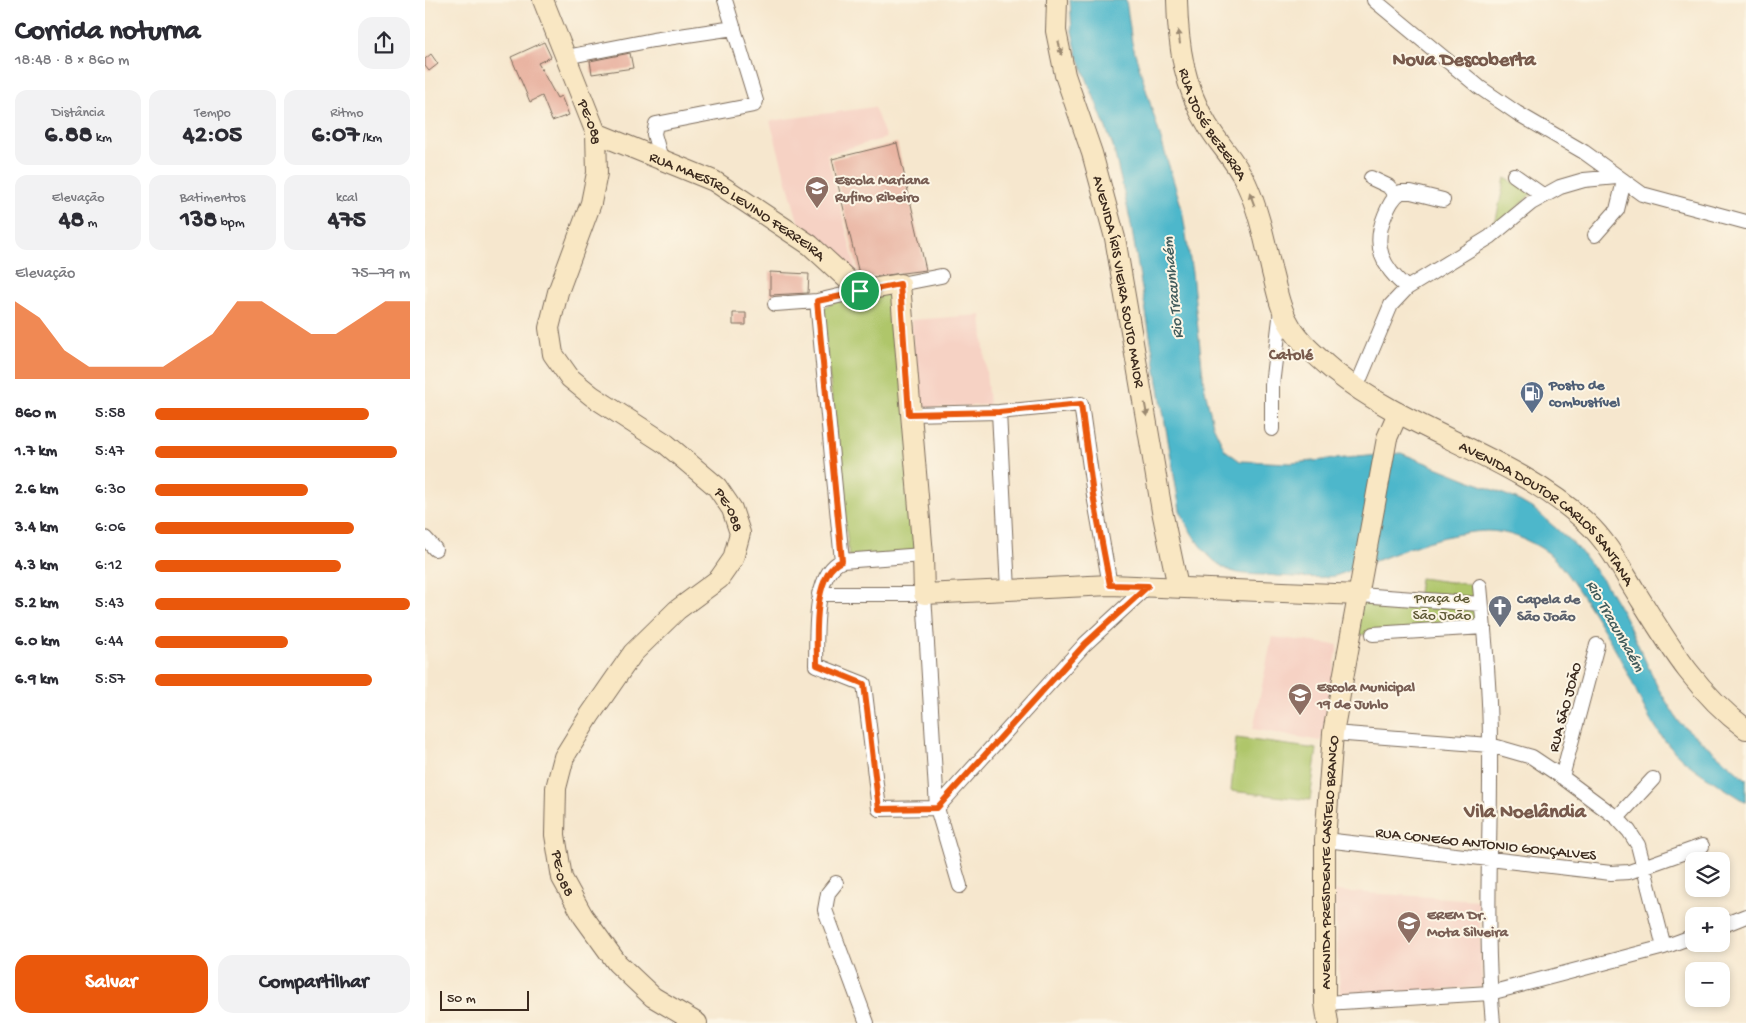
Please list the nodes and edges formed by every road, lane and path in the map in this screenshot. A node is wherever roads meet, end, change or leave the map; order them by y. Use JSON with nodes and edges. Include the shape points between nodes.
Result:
{"nodes":[{"id":1,"x":543,"y":0,"type":"edge"},
{"id":2,"x":725,"y":0,"type":"edge"},
{"id":3,"x":1057,"y":0,"type":"edge"},
{"id":4,"x":1177,"y":0,"type":"edge"},
{"id":5,"x":1374,"y":0,"type":"edge"},
{"id":6,"x":733,"y":28,"type":"junction"},
{"id":7,"x":566,"y":57,"type":"junction"},
{"id":8,"x":596,"y":134,"type":"junction"},
{"id":9,"x":661,"y":159,"type":"junction"},
{"id":10,"x":1514,"y":175,"type":"dead end"},
{"id":11,"x":1371,"y":178,"type":"dead end"},
{"id":12,"x":1621,"y":179,"type":"junction"},
{"id":13,"x":1396,"y":195,"type":"junction"},
{"id":14,"x":1544,"y":196,"type":"junction"},
{"id":15,"x":1443,"y":200,"type":"dead end"},
{"id":16,"x":1746,"y":222,"type":"edge"},
{"id":17,"x":1595,"y":235,"type":"dead end"},
{"id":18,"x":941,"y":276,"type":"dead end"},
{"id":19,"x":900,"y":284,"type":"junction"},
{"id":20,"x":1407,"y":288,"type":"junction"},
{"id":21,"x":860,"y":291,"type":"junction"},
{"id":22,"x":817,"y":301,"type":"junction"},
{"id":23,"x":775,"y":304,"type":"dead end"},
{"id":24,"x":1281,"y":310,"type":"junction"},
{"id":25,"x":1356,"y":388,"type":"junction"},
{"id":26,"x":999,"y":412,"type":"junction"},
{"id":27,"x":909,"y":414,"type":"junction"},
{"id":28,"x":1398,"y":414,"type":"junction"},
{"id":29,"x":1272,"y":430,"type":"dead end"},
{"id":30,"x":425,"y":538,"type":"edge"},
{"id":31,"x":435,"y":549,"type":"dead end"},
{"id":32,"x":923,"y":555,"type":"junction"},
{"id":33,"x":842,"y":561,"type":"junction"},
{"id":34,"x":1110,"y":585,"type":"junction"},
{"id":35,"x":1148,"y":586,"type":"junction"},
{"id":36,"x":1178,"y":586,"type":"junction"},
{"id":37,"x":1480,"y":586,"type":"dead end"},
{"id":38,"x":1361,"y":589,"type":"junction"},
{"id":39,"x":1008,"y":590,"type":"junction"},
{"id":40,"x":819,"y":594,"type":"junction"},
{"id":41,"x":924,"y":594,"type":"junction"},
{"id":42,"x":1481,"y":604,"type":"junction"},
{"id":43,"x":1484,"y":627,"type":"junction"},
{"id":44,"x":1373,"y":634,"type":"dead end"},
{"id":45,"x":1597,"y":645,"type":"dead end"},
{"id":46,"x":1746,"y":729,"type":"edge"},
{"id":47,"x":1333,"y":733,"type":"junction"},
{"id":48,"x":1490,"y":745,"type":"junction"},
{"id":49,"x":1563,"y":777,"type":"junction"},
{"id":50,"x":1653,"y":779,"type":"dead end"},
{"id":51,"x":937,"y":808,"type":"junction"},
{"id":52,"x":1617,"y":818,"type":"junction"},
{"id":53,"x":1325,"y":840,"type":"junction"},
{"id":54,"x":1702,"y":846,"type":"dead end"},
{"id":55,"x":1487,"y":857,"type":"junction"},
{"id":56,"x":1645,"y":867,"type":"junction"},
{"id":57,"x":835,"y":883,"type":"dead end"},
{"id":58,"x":960,"y":886,"type":"dead end"},
{"id":59,"x":1746,"y":916,"type":"edge"},
{"id":60,"x":1730,"y":922,"type":"edge"},
{"id":61,"x":1685,"y":939,"type":"edge"},
{"id":62,"x":1664,"y":947,"type":"junction"},
{"id":63,"x":1490,"y":993,"type":"junction"},
{"id":64,"x":1325,"y":1003,"type":"junction"},
{"id":65,"x":697,"y":1023,"type":"edge"},
{"id":66,"x":867,"y":1023,"type":"edge"},
{"id":67,"x":1328,"y":1023,"type":"edge"},
{"id":68,"x":1493,"y":1023,"type":"edge"}],
"edges":[{"from":1,"to":7,"type":"street","name":"PE-088"},
{"from":2,"to":6,"type":"street"},
{"from":3,"to":36,"type":"street","name":"AVENIDA ÍRIS VIEIRA SOUTO MAIOR","one_way":true,"via":[[1056,31],[1065,75],[1092,153],[1115,238]]},
{"from":24,"to":4,"type":"street","name":"RUA JOSÉ BEZERRA","one_way":true,"via":[[1266,245],[1247,185],[1235,162],[1208,127],[1183,70]]},
{"from":5,"to":12,"type":"street","via":[[1479,87],[1584,152]]},
{"from":6,"to":7,"type":"street"},
{"from":6,"to":9,"type":"street","via":[[756,101],[754,106],[655,124]]},
{"from":7,"to":8,"type":"street","name":"PE-088"},
{"from":8,"to":9,"type":"street","name":"RUA MAESTRO LEVINO FERREIRA"},
{"from":8,"to":65,"type":"street","name":"PE-088","via":[[597,173],[591,203],[558,292],[549,328],[553,354],[577,384],[666,444],[717,487],[732,509],[740,533],[733,559],[719,579],[677,610],[633,653],[564,757],[556,788],[555,835],[562,878],[583,916],[617,963],[653,997]]},
{"from":9,"to":21,"type":"street","name":"RUA MAESTRO LEVINO FERREIRA","via":[[714,181],[756,208],[809,245]]},
{"from":10,"to":14,"type":"street"},
{"from":11,"to":13,"type":"street","via":[[1388,186]]},
{"from":12,"to":14,"type":"street","via":[[1575,182]]},
{"from":12,"to":16,"type":"street","via":[[1642,194]]},
{"from":12,"to":17,"type":"street","via":[[1617,210]]},
{"from":13,"to":15,"type":"street","via":[[1411,192]]},
{"from":13,"to":20,"type":"street","via":[[1382,222],[1378,240],[1391,275]]},
{"from":14,"to":20,"type":"street","via":[[1490,237]]},
{"from":18,"to":19,"type":"street"},
{"from":19,"to":21,"type":"street"},
{"from":19,"to":27,"type":"street"},
{"from":20,"to":25,"type":"street","via":[[1391,305]]},
{"from":21,"to":22,"type":"street"},
{"from":22,"to":23,"type":"street"},
{"from":22,"to":33,"type":"street"},
{"from":24,"to":25,"type":"street","name":"AVENIDA DOUTOR CARLOS SANTANA","via":[[1305,346]]},
{"from":24,"to":29,"type":"street","via":[[1272,385]]},
{"from":25,"to":28,"type":"street","name":"AVENIDA DOUTOR CARLOS SANTANA"},
{"from":26,"to":27,"type":"street"},
{"from":26,"to":34,"type":"street","via":[[1081,404],[1093,495]]},
{"from":26,"to":39,"type":"street"},
{"from":27,"to":32,"type":"street"},
{"from":28,"to":38,"type":"street","name":"AVENIDA PRESIDENTE CASTELO BRANCO","via":[[1387,438]]},
{"from":28,"to":46,"type":"street","name":"AVENIDA DOUTOR CARLOS SANTANA","via":[[1515,473],[1560,501],[1587,523],[1610,551],[1689,674],[1710,698]]},
{"from":30,"to":31,"type":"street"},
{"from":32,"to":33,"type":"street"},
{"from":32,"to":41,"type":"street"},
{"from":33,"to":40,"type":"street","via":[[832,569]]},
{"from":34,"to":35,"type":"street"},
{"from":34,"to":39,"type":"street"},
{"from":35,"to":36,"type":"street"},
{"from":35,"to":51,"type":"street","via":[[1085,644]]},
{"from":36,"to":38,"type":"street"},
{"from":37,"to":42,"type":"street"},
{"from":38,"to":42,"type":"street"},
{"from":38,"to":47,"type":"street","name":"AVENIDA PRESIDENTE CASTELO BRANCO"},
{"from":39,"to":41,"type":"street"},
{"from":40,"to":41,"type":"street"},
{"from":40,"to":51,"type":"street","via":[[817,665],[864,684],[879,809]]},
{"from":41,"to":51,"type":"street"},
{"from":42,"to":43,"type":"street"},
{"from":43,"to":44,"type":"street"},
{"from":43,"to":48,"type":"street"},
{"from":45,"to":49,"type":"street","name":"RUA SÃO JOÃO"},
{"from":47,"to":48,"type":"street"},
{"from":47,"to":53,"type":"street","name":"AVENIDA PRESIDENTE CASTELO BRANCO"},
{"from":48,"to":49,"type":"street","via":[[1540,761]]},
{"from":48,"to":55,"type":"street"},
{"from":49,"to":52,"type":"street"},
{"from":50,"to":52,"type":"street"},
{"from":51,"to":58,"type":"street"},
{"from":52,"to":56,"type":"street","via":[[1638,845]]},
{"from":53,"to":55,"type":"street","name":"RUA CONEGO ANTONIO GONÇALVES"},
{"from":53,"to":64,"type":"street","name":"AVENIDA PRESIDENTE CASTELO BRANCO"},
{"from":54,"to":56,"type":"street","name":"RUA CONEGO ANTONIO GONÇALVES"},
{"from":55,"to":56,"type":"street","name":"RUA CONEGO ANTONIO GONÇALVES","via":[[1611,873]]},
{"from":55,"to":63,"type":"street"},
{"from":56,"to":62,"type":"street"},
{"from":57,"to":66,"type":"street","via":[[828,893],[825,910]]},
{"from":59,"to":60,"type":"street"},
{"from":61,"to":62,"type":"street"},
{"from":62,"to":63,"type":"street"},
{"from":63,"to":64,"type":"street"},
{"from":63,"to":68,"type":"street"},
{"from":64,"to":67,"type":"street","name":"AVENIDA PRESIDENTE CASTELO BRANCO"}]}
